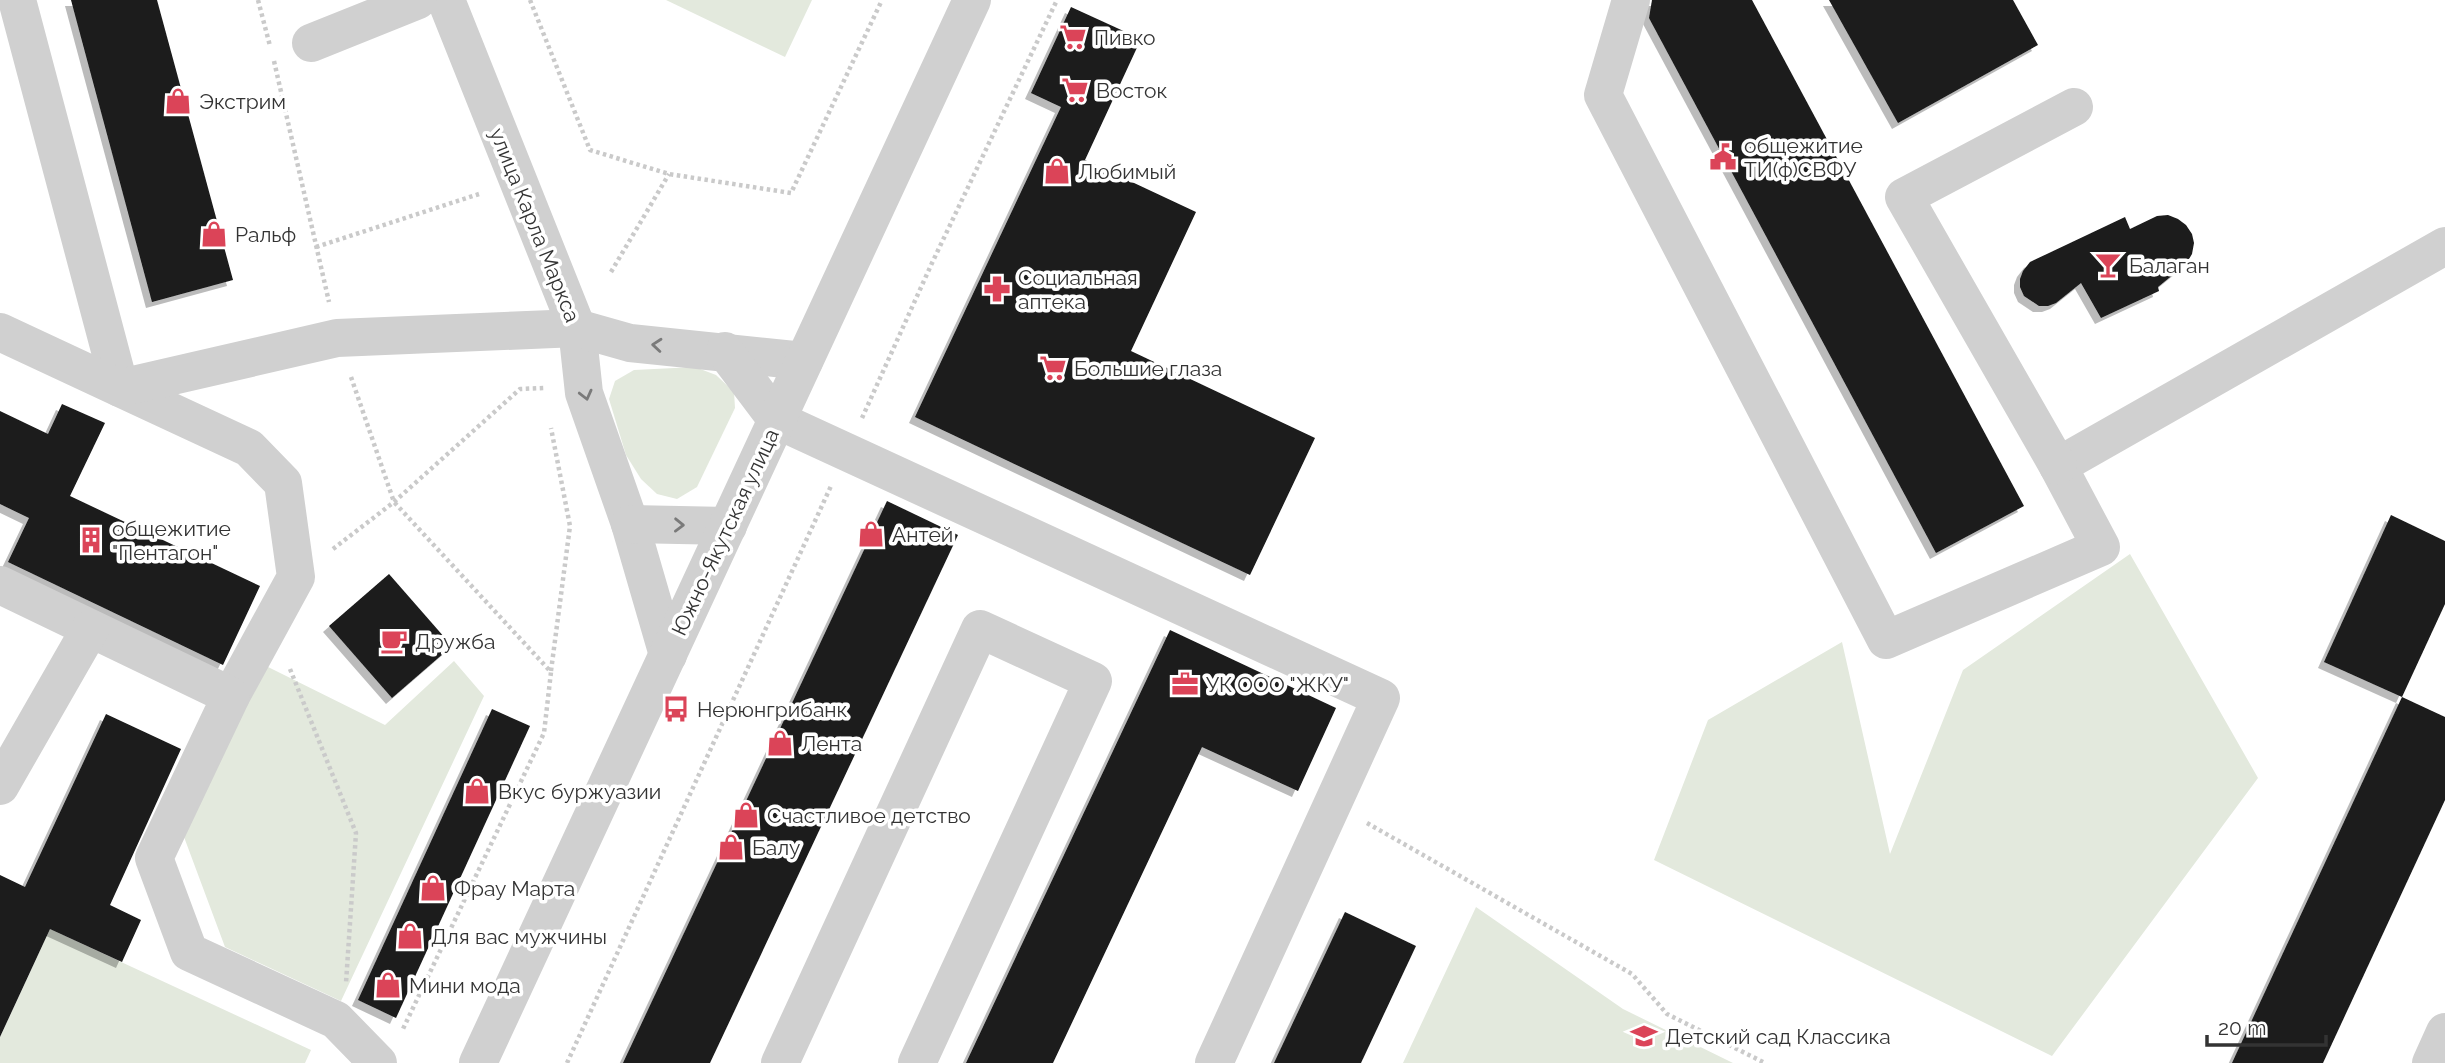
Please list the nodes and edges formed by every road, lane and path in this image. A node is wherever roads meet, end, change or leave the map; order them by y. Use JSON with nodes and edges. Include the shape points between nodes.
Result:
{"nodes":[{"id":1,"x":17,"y":0,"type":"edge"},
{"id":2,"x":258,"y":0,"type":"edge"},
{"id":3,"x":418,"y":0,"type":"edge"},
{"id":4,"x":446,"y":0,"type":"edge"},
{"id":5,"x":530,"y":0,"type":"edge"},
{"id":6,"x":882,"y":0,"type":"edge"},
{"id":7,"x":972,"y":0,"type":"edge"},
{"id":8,"x":1057,"y":0,"type":"edge"},
{"id":9,"x":1631,"y":0,"type":"edge"},
{"id":10,"x":311,"y":43,"type":"dead end"},
{"id":11,"x":2074,"y":107,"type":"dead end"},
{"id":12,"x":669,"y":174,"type":"junction"},
{"id":13,"x":479,"y":194,"type":"dead end"},
{"id":14,"x":2445,"y":246,"type":"edge"},
{"id":15,"x":316,"y":247,"type":"junction"},
{"id":16,"x":611,"y":272,"type":"dead end"},
{"id":17,"x":577,"y":328,"type":"junction"},
{"id":18,"x":0,"y":332,"type":"edge"},
{"id":19,"x":337,"y":338,"type":"junction"},
{"id":20,"x":725,"y":352,"type":"junction"},
{"id":21,"x":804,"y":361,"type":"junction"},
{"id":22,"x":120,"y":388,"type":"junction"},
{"id":23,"x":546,"y":399,"type":"dead end"},
{"id":24,"x":777,"y":421,"type":"junction"},
{"id":25,"x":551,"y":425,"type":"dead end"},
{"id":26,"x":847,"y":452,"type":"junction"},
{"id":27,"x":2057,"y":466,"type":"junction"},
{"id":28,"x":394,"y":502,"type":"junction"},
{"id":29,"x":630,"y":524,"type":"junction"},
{"id":30,"x":728,"y":526,"type":"junction"},
{"id":31,"x":296,"y":577,"type":"junction"},
{"id":32,"x":0,"y":585,"type":"edge"},
{"id":33,"x":271,"y":622,"type":"junction"},
{"id":34,"x":90,"y":629,"type":"junction"},
{"id":35,"x":668,"y":655,"type":"junction"},
{"id":36,"x":551,"y":672,"type":"junction"},
{"id":37,"x":231,"y":696,"type":"junction"},
{"id":38,"x":0,"y":786,"type":"edge"},
{"id":39,"x":1333,"y":804,"type":"junction"},
{"id":40,"x":346,"y":990,"type":"dead end"},
{"id":41,"x":2445,"y":1032,"type":"edge"},
{"id":42,"x":388,"y":1051,"type":"edge"},
{"id":43,"x":478,"y":1063,"type":"edge"},
{"id":44,"x":568,"y":1063,"type":"edge"},
{"id":45,"x":780,"y":1063,"type":"edge"},
{"id":46,"x":917,"y":1063,"type":"edge"},
{"id":47,"x":1214,"y":1063,"type":"edge"},
{"id":48,"x":1765,"y":1063,"type":"edge"},
{"id":49,"x":2431,"y":1063,"type":"edge"}],
"edges":[{"from":1,"to":22,"type":"street"},
{"from":2,"to":15,"type":"path"},
{"from":3,"to":10,"type":"street"},
{"from":4,"to":17,"type":"street","name":"улица Карла Маркса"},
{"from":5,"to":12,"type":"path","via":[[590,150]]},
{"from":6,"to":12,"type":"path","via":[[791,193]]},
{"from":7,"to":21,"type":"street","name":"Южно-Якутская улица"},
{"from":8,"to":26,"type":"path"},
{"from":9,"to":27,"type":"street","via":[[1603,95],[1886,640],[2101,547]]},
{"from":11,"to":27,"type":"street","via":[[1904,197]]},
{"from":12,"to":16,"type":"path"},
{"from":13,"to":15,"type":"path"},
{"from":14,"to":27,"type":"street"},
{"from":15,"to":19,"type":"path"},
{"from":17,"to":19,"type":"street"},
{"from":20,"to":17,"type":"street","one_way":true,"via":[[630,343]]},
{"from":17,"to":29,"type":"street","name":"улица Карла Маркса","one_way":true,"via":[[584,393]]},
{"from":18,"to":22,"type":"street"},
{"from":19,"to":22,"type":"street"},
{"from":19,"to":28,"type":"path"},
{"from":20,"to":21,"type":"street"},
{"from":20,"to":24,"type":"street"},
{"from":21,"to":24,"type":"street","name":"Южно-Якутская улица"},
{"from":22,"to":31,"type":"street","via":[[249,447],[283,483]]},
{"from":23,"to":28,"type":"path","via":[[544,387],[520,389]]},
{"from":24,"to":26,"type":"street"},
{"from":24,"to":30,"type":"street","name":"Южно-Якутская улица"},
{"from":25,"to":36,"type":"path","via":[[570,526]]},
{"from":26,"to":39,"type":"street","via":[[1381,698]]},
{"from":26,"to":44,"type":"path"},
{"from":28,"to":31,"type":"path"},
{"from":28,"to":36,"type":"path"},
{"from":29,"to":30,"type":"street","one_way":true},
{"from":29,"to":35,"type":"street","name":"улица Карла Маркса"},
{"from":30,"to":35,"type":"street","name":"Южно-Якутская улица"},
{"from":31,"to":33,"type":"street"},
{"from":32,"to":34,"type":"street"},
{"from":33,"to":37,"type":"street"},
{"from":33,"to":40,"type":"path","via":[[356,833]]},
{"from":34,"to":37,"type":"street"},
{"from":34,"to":38,"type":"street"},
{"from":35,"to":43,"type":"street","name":"Южно-Якутская улица"},
{"from":36,"to":42,"type":"path","via":[[544,733]]},
{"from":37,"to":42,"type":"street","via":[[154,858],[189,952],[336,1020]]},
{"from":39,"to":47,"type":"street"},
{"from":39,"to":48,"type":"path","via":[[1632,974],[1667,1014]]},
{"from":41,"to":49,"type":"street"},
{"from":45,"to":46,"type":"street","via":[[980,629],[1093,681]]}]}
